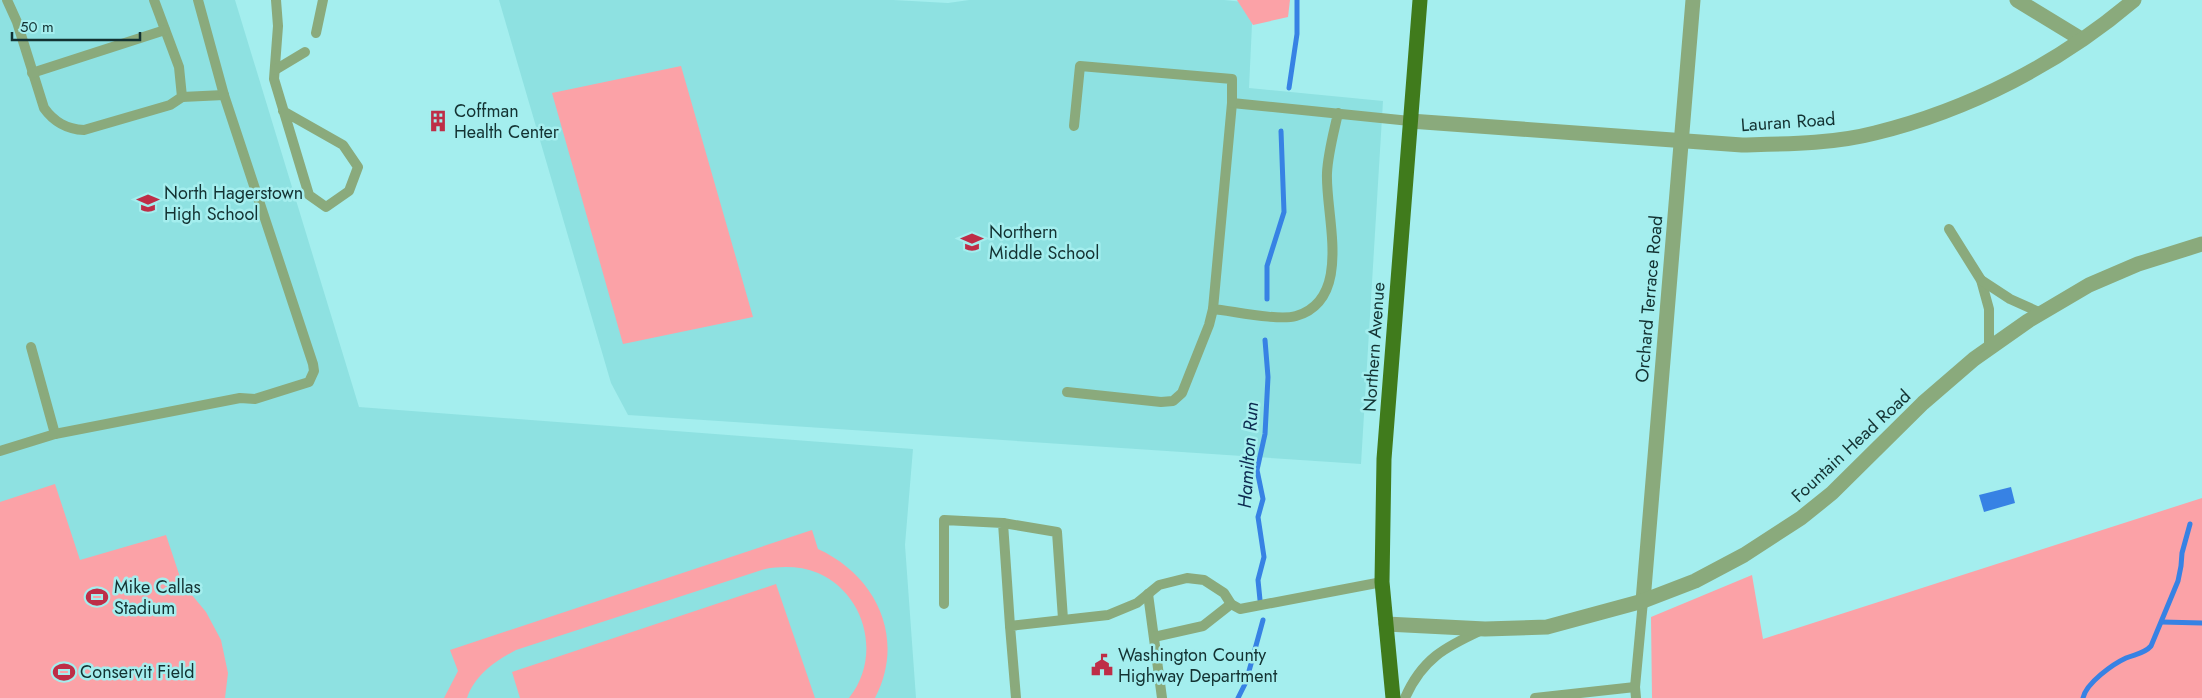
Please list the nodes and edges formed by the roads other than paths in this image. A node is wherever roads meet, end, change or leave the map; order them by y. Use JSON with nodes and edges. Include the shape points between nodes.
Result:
{"nodes":[{"id":1,"x":7,"y":0,"type":"edge"},
{"id":2,"x":154,"y":0,"type":"edge"},
{"id":3,"x":198,"y":0,"type":"edge"},
{"id":4,"x":276,"y":0,"type":"edge"},
{"id":5,"x":323,"y":0,"type":"edge"},
{"id":6,"x":1420,"y":0,"type":"edge"},
{"id":7,"x":1694,"y":0,"type":"edge"},
{"id":8,"x":2017,"y":0,"type":"edge"},
{"id":9,"x":2134,"y":0,"type":"edge"},
{"id":10,"x":165,"y":30,"type":"junction"},
{"id":11,"x":316,"y":33,"type":"dead end"},
{"id":12,"x":2081,"y":39,"type":"junction"},
{"id":13,"x":305,"y":52,"type":"dead end"},
{"id":14,"x":274,"y":70,"type":"junction"},
{"id":15,"x":32,"y":73,"type":"junction"},
{"id":16,"x":224,"y":95,"type":"junction"},
{"id":17,"x":182,"y":97,"type":"junction"},
{"id":18,"x":1232,"y":103,"type":"junction"},
{"id":19,"x":284,"y":111,"type":"junction"},
{"id":20,"x":1338,"y":113,"type":"junction"},
{"id":21,"x":1410,"y":121,"type":"junction"},
{"id":22,"x":1074,"y":126,"type":"dead end"},
{"id":23,"x":1680,"y":141,"type":"junction"},
{"id":24,"x":1949,"y":229,"type":"dead end"},
{"id":25,"x":2202,"y":244,"type":"edge"},
{"id":26,"x":1981,"y":280,"type":"junction"},
{"id":27,"x":1213,"y":309,"type":"junction"},
{"id":28,"x":2041,"y":313,"type":"junction"},
{"id":29,"x":30,"y":347,"type":"dead end"},
{"id":30,"x":1989,"y":349,"type":"junction"},
{"id":31,"x":1068,"y":392,"type":"dead end"},
{"id":32,"x":55,"y":434,"type":"junction"},
{"id":33,"x":0,"y":451,"type":"edge"},
{"id":34,"x":1002,"y":523,"type":"junction"},
{"id":35,"x":1382,"y":582,"type":"junction"},
{"id":36,"x":1148,"y":594,"type":"junction"},
{"id":37,"x":1643,"y":601,"type":"junction"},
{"id":38,"x":944,"y":604,"type":"dead end"},
{"id":39,"x":1231,"y":604,"type":"junction"},
{"id":40,"x":1063,"y":619,"type":"junction"},
{"id":41,"x":1386,"y":624,"type":"junction"},
{"id":42,"x":1010,"y":626,"type":"junction"},
{"id":43,"x":1485,"y":629,"type":"junction"},
{"id":44,"x":1154,"y":637,"type":"junction"},
{"id":45,"x":1635,"y":693,"type":"edge"},
{"id":46,"x":1016,"y":698,"type":"edge"},
{"id":47,"x":1162,"y":698,"type":"edge"},
{"id":48,"x":1393,"y":698,"type":"edge"},
{"id":49,"x":1405,"y":698,"type":"edge"},
{"id":50,"x":1535,"y":698,"type":"edge"}],
"edges":[{"from":1,"to":15,"type":"lane"},
{"from":2,"to":10,"type":"lane"},
{"from":3,"to":16,"type":"lane"},
{"from":4,"to":14,"type":"lane","via":[[278,26]]},
{"from":5,"to":11,"type":"lane"},
{"from":6,"to":21,"type":"main road","name":"Northern Avenue"},
{"from":7,"to":23,"type":"street","name":"Orchard Terrace Road"},
{"from":8,"to":12,"type":"street"},
{"from":9,"to":12,"type":"street","name":"Lauran Road"},
{"from":10,"to":15,"type":"lane"},
{"from":10,"to":17,"type":"lane","via":[[179,67]]},
{"from":12,"to":23,"type":"street","name":"Lauran Road","via":[[2039,67],[1984,96],[1874,134],[1779,144]]},
{"from":13,"to":14,"type":"lane"},
{"from":14,"to":19,"type":"lane"},
{"from":15,"to":17,"type":"lane","via":[[44,108],[51,118],[73,130],[84,130],[170,105]]},
{"from":16,"to":17,"type":"lane"},
{"from":16,"to":32,"type":"lane","via":[[313,364],[313,375],[309,382],[255,399],[240,398]]},
{"from":18,"to":20,"type":"lane"},
{"from":18,"to":22,"type":"lane","via":[[1232,79],[1080,66]]},
{"from":18,"to":27,"type":"lane"},
{"from":19,"to":19,"type":"lane","via":[[343,145],[358,167],[349,191],[326,206],[309,195]]},
{"from":20,"to":21,"type":"lane"},
{"from":20,"to":27,"type":"lane","via":[[1327,172],[1333,266],[1329,285],[1320,300],[1295,316]]},
{"from":21,"to":23,"type":"street","name":"Lauran Road"},
{"from":21,"to":35,"type":"main road","name":"Northern Avenue","via":[[1384,459]]},
{"from":23,"to":37,"type":"street","name":"Orchard Terrace Road"},
{"from":24,"to":26,"type":"lane"},
{"from":25,"to":28,"type":"street","name":"Fountain Head Road","via":[[2138,264],[2089,285]]},
{"from":26,"to":28,"type":"lane","via":[[2010,299]]},
{"from":26,"to":30,"type":"lane","via":[[1989,309]]},
{"from":27,"to":31,"type":"lane","via":[[1182,394],[1173,401]]},
{"from":28,"to":30,"type":"street","name":"Fountain Head Road"},
{"from":29,"to":32,"type":"lane"},
{"from":30,"to":37,"type":"street","name":"Fountain Head Road","via":[[1923,404],[1832,494],[1801,518],[1744,556],[1695,581]]},
{"from":32,"to":33,"type":"lane"},
{"from":34,"to":38,"type":"lane","via":[[944,520]]},
{"from":34,"to":40,"type":"lane","via":[[1057,532]]},
{"from":34,"to":42,"type":"lane"},
{"from":35,"to":39,"type":"lane","via":[[1251,608],[1240,609]]},
{"from":35,"to":41,"type":"main road","name":"Northern Avenue"},
{"from":36,"to":39,"type":"lane","via":[[1159,585],[1187,578],[1204,580],[1224,593]]},
{"from":36,"to":40,"type":"lane","via":[[1137,603],[1108,615]]},
{"from":36,"to":44,"type":"lane"},
{"from":37,"to":43,"type":"street","name":"Fountain Head Road","via":[[1546,627]]},
{"from":37,"to":45,"type":"lane"},
{"from":39,"to":44,"type":"lane","via":[[1203,626]]},
{"from":40,"to":42,"type":"lane"},
{"from":41,"to":43,"type":"street","name":"Fountain Head Road"},
{"from":41,"to":48,"type":"main road","name":"Northern Avenue"},
{"from":42,"to":46,"type":"lane"},
{"from":43,"to":49,"type":"lane","via":[[1448,646],[1427,662],[1413,680]]},
{"from":44,"to":47,"type":"lane"},
{"from":45,"to":50,"type":"lane","via":[[1597,691]]}]}
